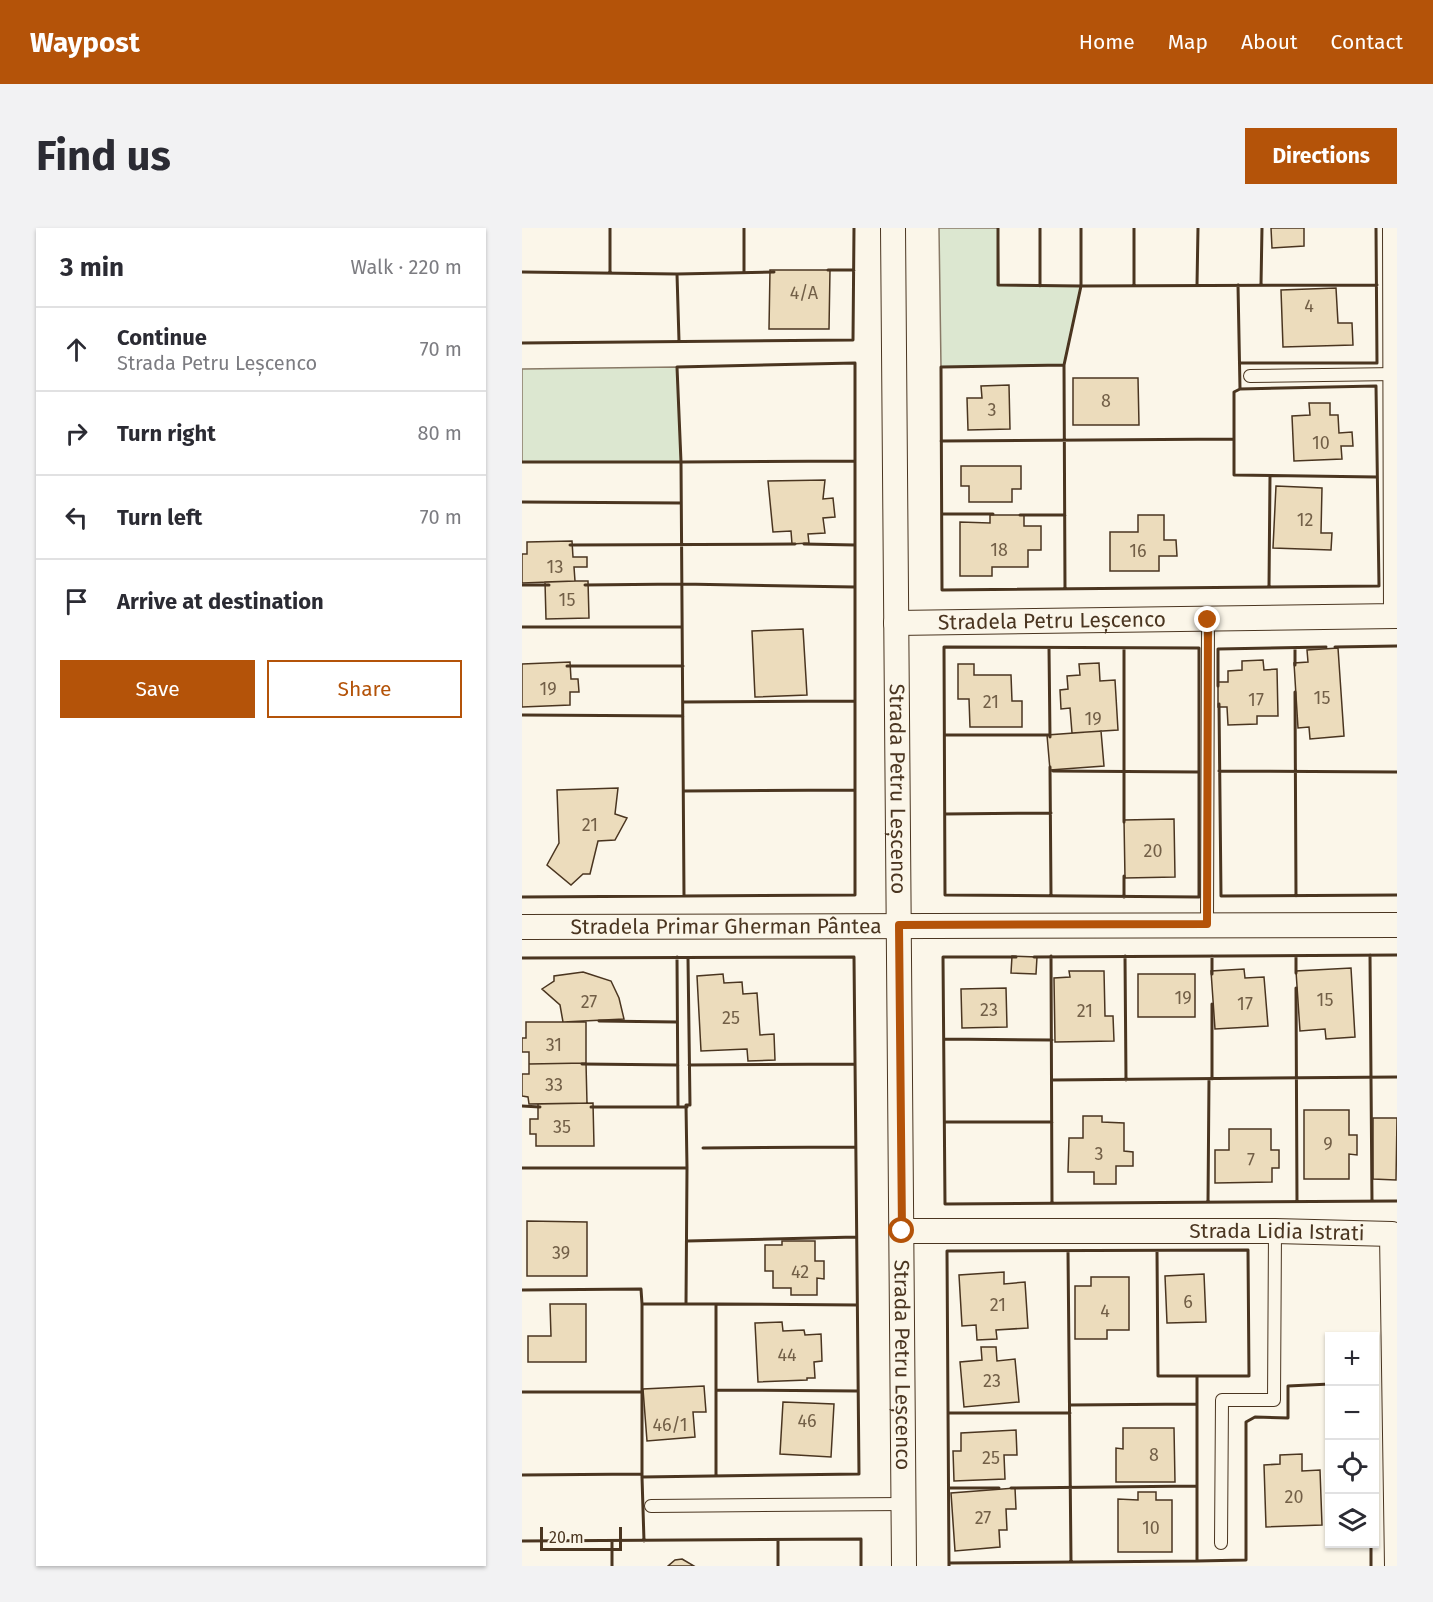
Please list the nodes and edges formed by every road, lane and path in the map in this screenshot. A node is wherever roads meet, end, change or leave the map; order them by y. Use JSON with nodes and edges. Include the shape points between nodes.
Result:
{"nodes":[{"id":1,"x":893,"y":228,"type":"edge"},
{"id":2,"x":1395,"y":228,"type":"edge"},
{"id":3,"x":1396,"y":374,"type":"edge"},
{"id":4,"x":1250,"y":376,"type":"dead end"},
{"id":5,"x":1208,"y":620,"type":"junction"},
{"id":6,"x":896,"y":623,"type":"junction"},
{"id":7,"x":1207,"y":924,"type":"junction"},
{"id":8,"x":899,"y":925,"type":"junction"},
{"id":9,"x":1397,"y":925,"type":"edge"},
{"id":10,"x":522,"y":927,"type":"edge"},
{"id":11,"x":902,"y":1231,"type":"junction"},
{"id":12,"x":1275,"y":1231,"type":"junction"},
{"id":13,"x":1395,"y":1232,"type":"edge"},
{"id":14,"x":903,"y":1504,"type":"junction"},
{"id":15,"x":651,"y":1506,"type":"dead end"},
{"id":16,"x":1221,"y":1543,"type":"dead end"},
{"id":17,"x":904,"y":1566,"type":"edge"},
{"id":18,"x":1397,"y":1566,"type":"edge"}],
"edges":[{"from":1,"to":6,"type":"street","name":"Strada Petru Leșcenco"},
{"from":2,"to":3,"type":"street","name":"Stradela Petru Leșcenco"},
{"from":3,"to":4,"type":"lane"},
{"from":3,"to":5,"type":"street","name":"Stradela Petru Leșcenco","via":[[1396,616]]},
{"from":5,"to":6,"type":"street","name":"Stradela Petru Leșcenco"},
{"from":5,"to":7,"type":"lane"},
{"from":6,"to":8,"type":"street","name":"Strada Petru Leșcenco"},
{"from":7,"to":8,"type":"street","name":"Stradela Primar Gherman Pântea"},
{"from":7,"to":9,"type":"street","name":"Stradela Primar Gherman Pântea"},
{"from":8,"to":10,"type":"street","name":"Stradela Primar Gherman Pântea"},
{"from":8,"to":11,"type":"street","name":"Strada Petru Leșcenco"},
{"from":11,"to":12,"type":"street","name":"Strada Lidia Istrati"},
{"from":11,"to":14,"type":"street","name":"Strada Petru Leșcenco"},
{"from":12,"to":13,"type":"street","name":"Strada Lidia Istrati"},
{"from":12,"to":16,"type":"lane","via":[[1274,1400],[1222,1400]]},
{"from":13,"to":18,"type":"street","name":"Strada Lidia Istrati"},
{"from":14,"to":15,"type":"lane"},
{"from":14,"to":17,"type":"street","name":"Strada Petru Leșcenco"}]}
